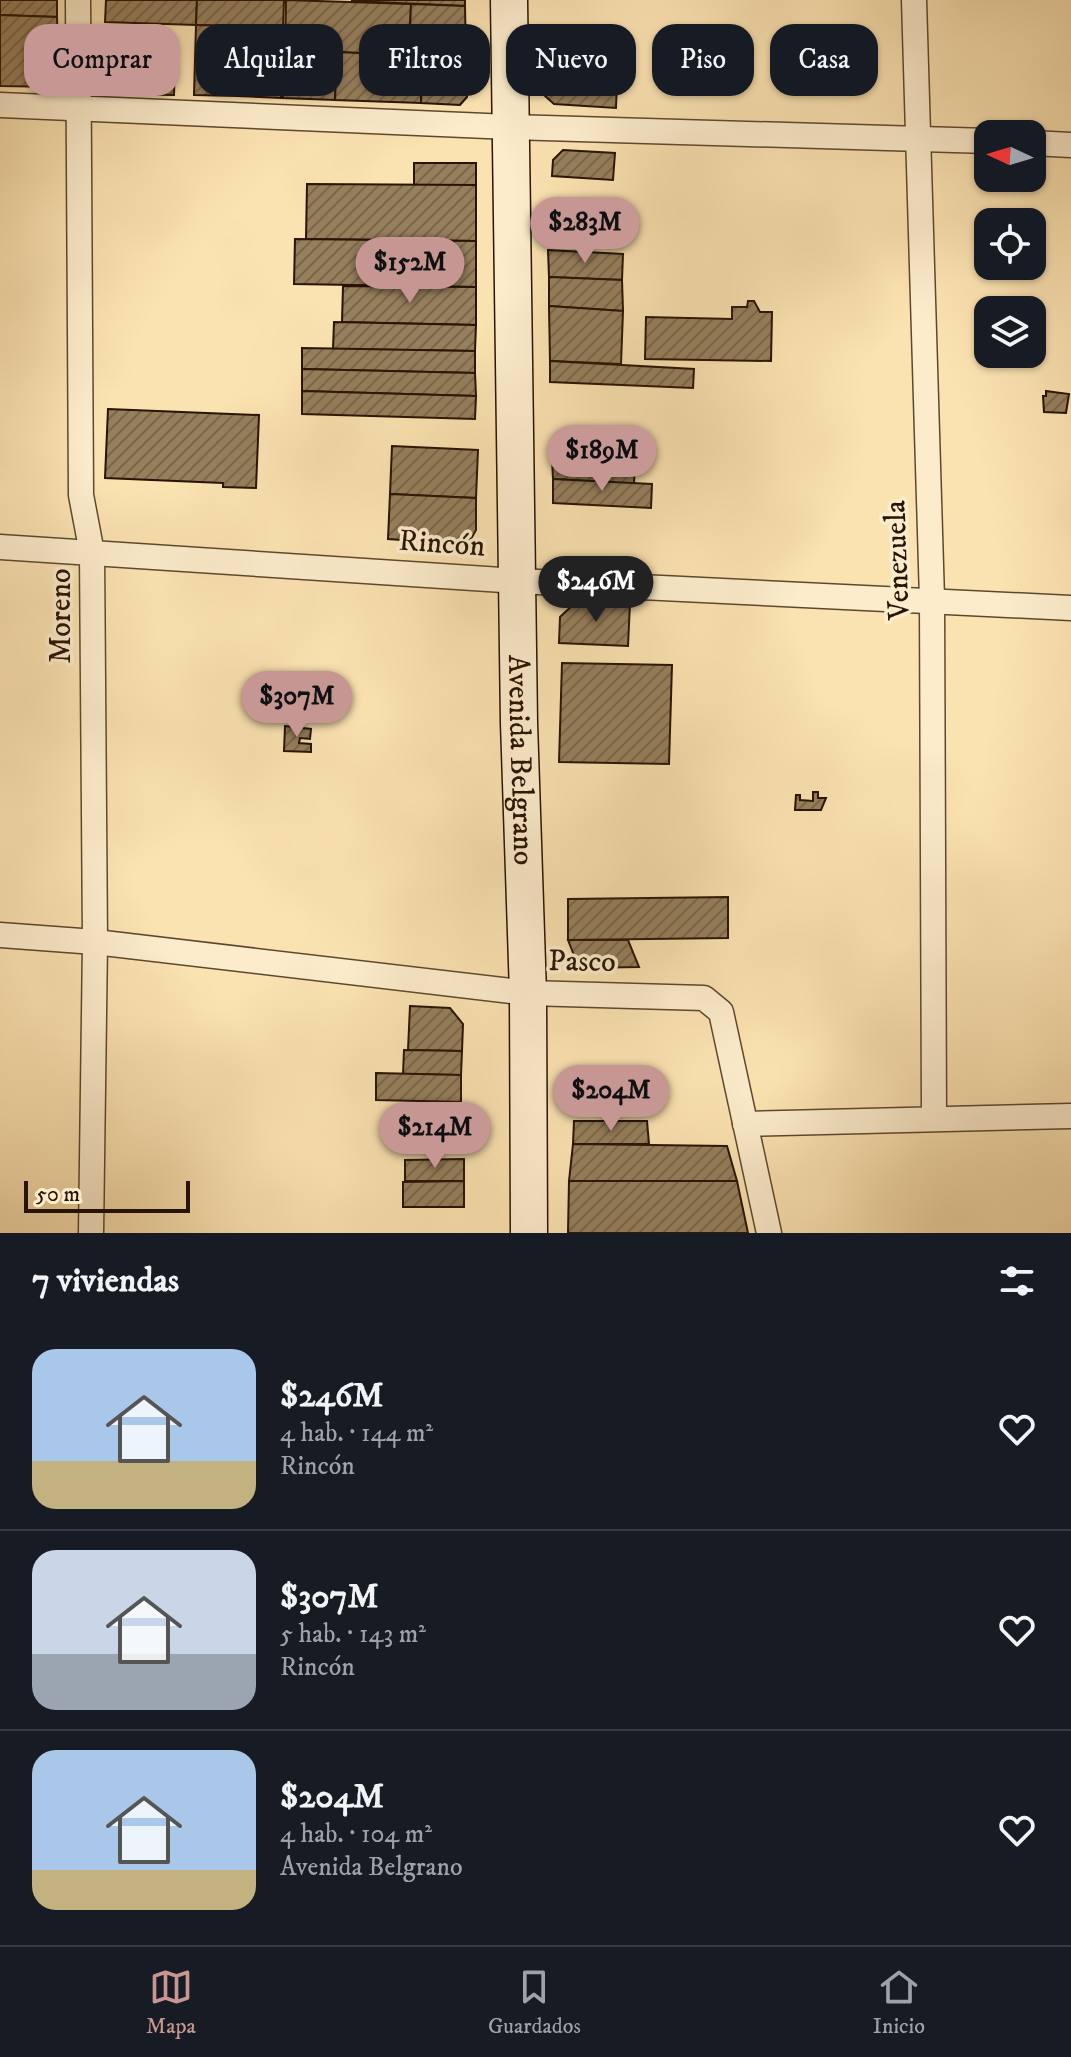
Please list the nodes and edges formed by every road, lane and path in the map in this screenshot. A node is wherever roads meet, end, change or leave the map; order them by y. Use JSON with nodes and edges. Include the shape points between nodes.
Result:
{"nodes":[{"id":1,"x":78,"y":0,"type":"edge"},
{"id":2,"x":509,"y":0,"type":"edge"},
{"id":3,"x":914,"y":0,"type":"edge"},
{"id":4,"x":0,"y":105,"type":"edge"},
{"id":5,"x":78,"y":108,"type":"junction"},
{"id":6,"x":511,"y":127,"type":"junction"},
{"id":7,"x":916,"y":137,"type":"junction"},
{"id":8,"x":974,"y":140,"type":"edge"},
{"id":9,"x":1046,"y":144,"type":"edge"},
{"id":10,"x":1071,"y":145,"type":"edge"},
{"id":11,"x":0,"y":547,"type":"edge"},
{"id":12,"x":92,"y":553,"type":"junction"},
{"id":13,"x":518,"y":581,"type":"junction"},
{"id":14,"x":932,"y":599,"type":"junction"},
{"id":15,"x":1071,"y":608,"type":"edge"},
{"id":16,"x":0,"y":935,"type":"edge"},
{"id":17,"x":95,"y":942,"type":"junction"},
{"id":18,"x":528,"y":993,"type":"junction"},
{"id":19,"x":1071,"y":1116,"type":"edge"},
{"id":20,"x":934,"y":1118,"type":"junction"},
{"id":21,"x":745,"y":1124,"type":"junction"},
{"id":22,"x":91,"y":1233,"type":"edge"},
{"id":23,"x":529,"y":1233,"type":"edge"},
{"id":24,"x":769,"y":1233,"type":"edge"}],
"edges":[{"from":1,"to":5,"type":"street","name":"Moreno"},
{"from":2,"to":6,"type":"main road","name":"Avenida Belgrano"},
{"from":3,"to":7,"type":"street","name":"Venezuela"},
{"from":4,"to":5,"type":"street"},
{"from":5,"to":6,"type":"street"},
{"from":5,"to":12,"type":"street","name":"Moreno","via":[[81,495]]},
{"from":6,"to":7,"type":"street"},
{"from":6,"to":13,"type":"main road","name":"Avenida Belgrano"},
{"from":7,"to":8,"type":"street"},
{"from":7,"to":14,"type":"street","name":"Venezuela"},
{"from":9,"to":10,"type":"street"},
{"from":11,"to":12,"type":"street","name":"Rincón"},
{"from":12,"to":13,"type":"street","name":"Rincón"},
{"from":12,"to":17,"type":"street","name":"Moreno"},
{"from":13,"to":14,"type":"street","name":"Rincón"},
{"from":13,"to":18,"type":"main road","name":"Avenida Belgrano"},
{"from":14,"to":15,"type":"street","name":"Rincón"},
{"from":14,"to":20,"type":"street","name":"Venezuela"},
{"from":16,"to":17,"type":"street","name":"Pasco"},
{"from":17,"to":18,"type":"street","name":"Pasco"},
{"from":17,"to":22,"type":"street","name":"Moreno"},
{"from":18,"to":21,"type":"street","name":"Pasco","via":[[704,998],[721,1012]]},
{"from":18,"to":23,"type":"main road","name":"Avenida Belgrano"},
{"from":19,"to":20,"type":"street"},
{"from":20,"to":21,"type":"street"},
{"from":21,"to":24,"type":"street"}]}
